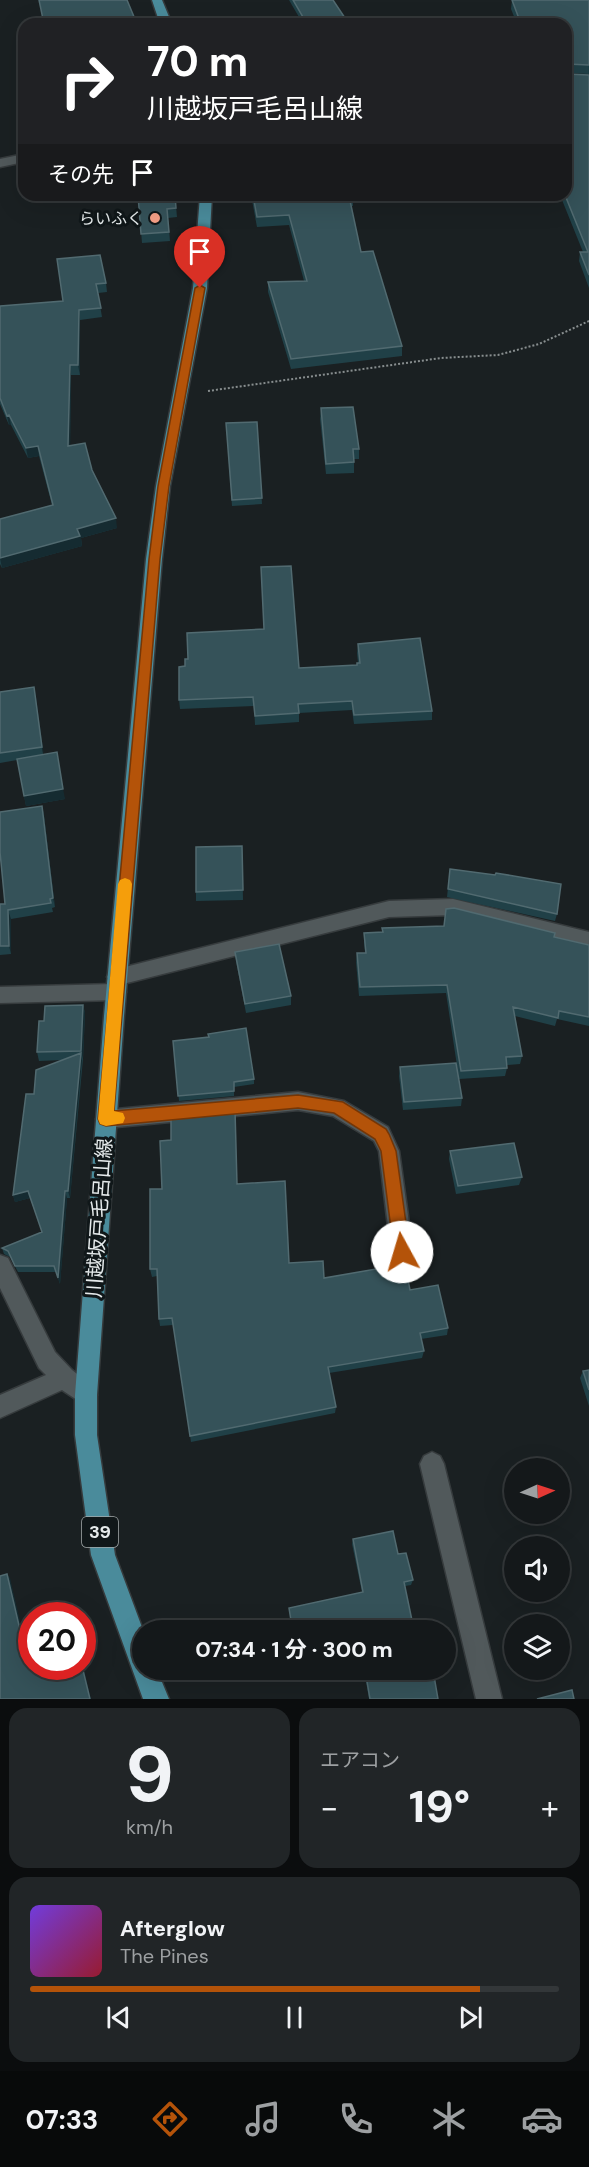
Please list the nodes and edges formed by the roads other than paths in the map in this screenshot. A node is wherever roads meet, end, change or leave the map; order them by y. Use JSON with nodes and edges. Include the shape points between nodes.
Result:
{"nodes":[{"id":1,"x":157,"y":0,"type":"edge"},
{"id":2,"x":164,"y":18,"type":"edge"},
{"id":3,"x":18,"y":159,"type":"edge"},
{"id":4,"x":0,"y":163,"type":"edge"},
{"id":5,"x":206,"y":201,"type":"edge"},
{"id":6,"x":589,"y":940,"type":"edge"},
{"id":7,"x":116,"y":985,"type":"junction"},
{"id":8,"x":0,"y":995,"type":"edge"},
{"id":9,"x":106,"y":1119,"type":"junction"},
{"id":10,"x":402,"y":1252,"type":"dead end"},
{"id":11,"x":0,"y":1265,"type":"edge"},
{"id":12,"x":64,"y":1378,"type":"junction"},
{"id":13,"x":86,"y":1395,"type":"junction"},
{"id":14,"x":0,"y":1407,"type":"edge"},
{"id":15,"x":432,"y":1464,"type":"dead end"},
{"id":16,"x":132,"y":1635,"type":"edge"},
{"id":17,"x":149,"y":1680,"type":"edge"},
{"id":18,"x":156,"y":1699,"type":"edge"},
{"id":19,"x":489,"y":1699,"type":"edge"}],
"edges":[{"from":1,"to":2,"type":"main road"},
{"from":3,"to":4,"type":"street"},
{"from":5,"to":7,"type":"main road","name":"川越坂戸毛呂山線","number":"39","via":[[200,288],[154,559]]},
{"from":6,"to":7,"type":"street","via":[[453,907],[389,909]]},
{"from":7,"to":8,"type":"street"},
{"from":7,"to":9,"type":"main road","name":"川越坂戸毛呂山線","number":"39"},
{"from":9,"to":10,"type":"street","via":[[298,1101],[337,1107],[381,1134],[385,1142]]},
{"from":9,"to":13,"type":"main road","name":"川越坂戸毛呂山線","number":"39"},
{"from":11,"to":12,"type":"street","via":[[47,1360]]},
{"from":12,"to":13,"type":"street"},
{"from":12,"to":14,"type":"street"},
{"from":13,"to":16,"type":"main road","name":"川越坂戸毛呂山線","number":"39","via":[[86,1435],[103,1556]]},
{"from":15,"to":19,"type":"street"},
{"from":17,"to":18,"type":"main road"}]}
